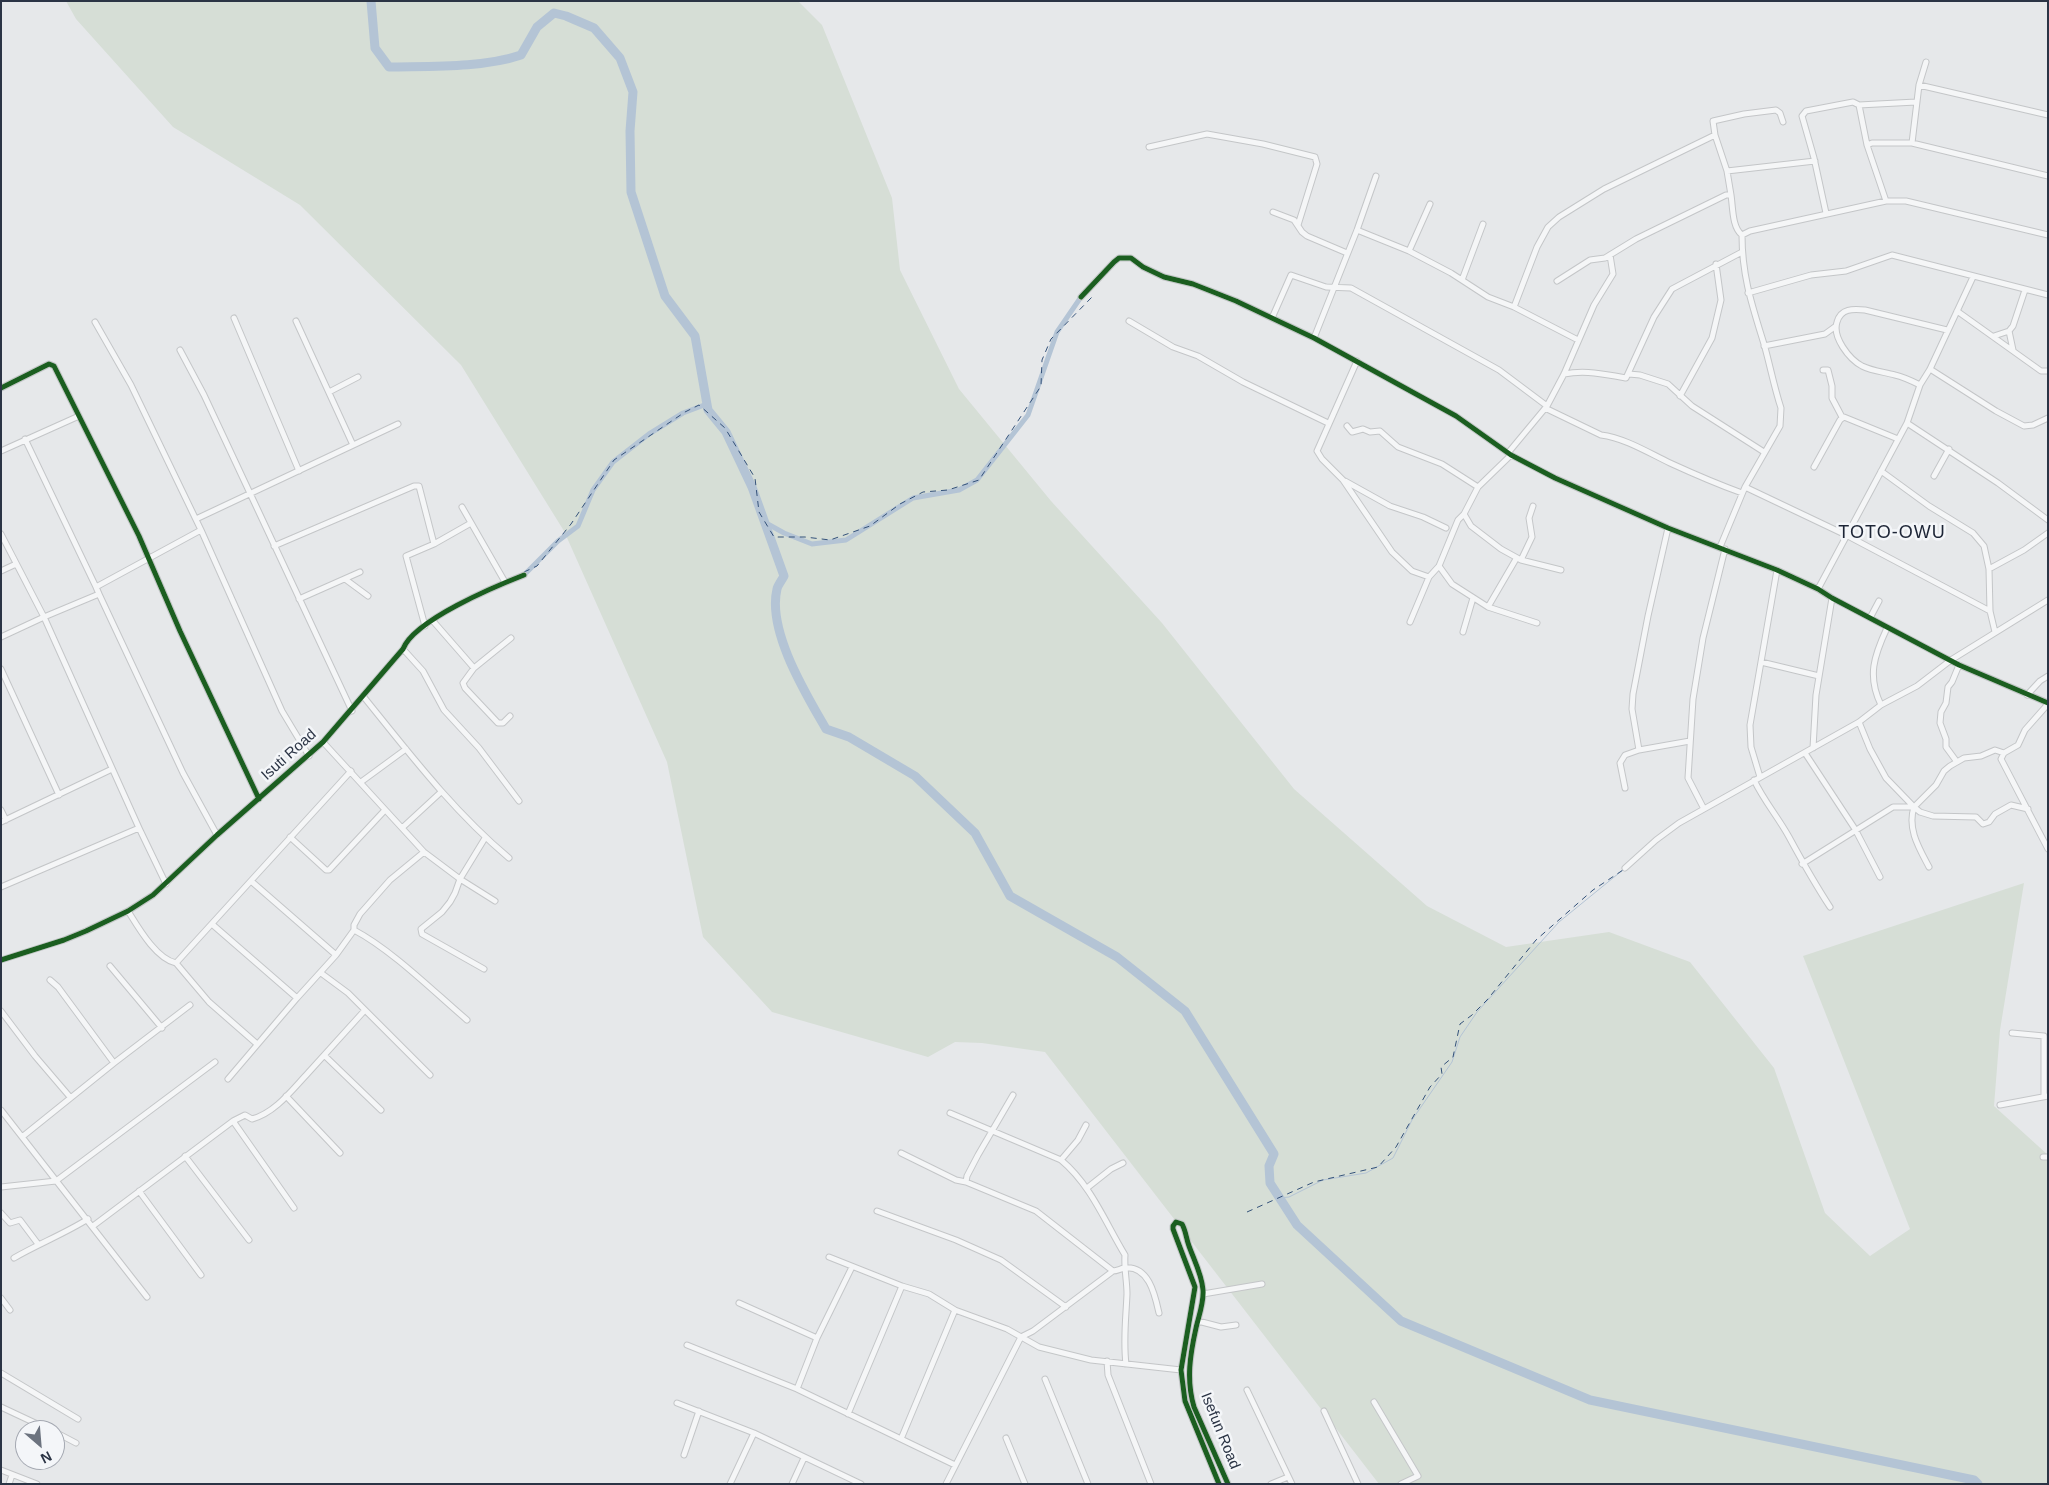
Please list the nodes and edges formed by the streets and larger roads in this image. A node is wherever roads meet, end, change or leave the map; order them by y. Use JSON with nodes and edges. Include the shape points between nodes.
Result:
{"nodes":[{"id":1,"x":1926,"y":62,"type":"dead end"},
{"id":2,"x":1920,"y":85,"type":"junction"},
{"id":3,"x":1916,"y":102,"type":"junction"},
{"id":4,"x":1859,"y":105,"type":"junction"},
{"id":5,"x":2048,"y":115,"type":"edge"},
{"id":6,"x":1784,"y":122,"type":"dead end"},
{"id":7,"x":1716,"y":135,"type":"junction"},
{"id":8,"x":1912,"y":143,"type":"junction"},
{"id":9,"x":1867,"y":145,"type":"junction"},
{"id":10,"x":1148,"y":147,"type":"dead end"},
{"id":11,"x":1815,"y":161,"type":"junction"},
{"id":12,"x":1727,"y":171,"type":"junction"},
{"id":13,"x":1376,"y":176,"type":"dead end"},
{"id":14,"x":2048,"y":176,"type":"edge"},
{"id":15,"x":1731,"y":196,"type":"junction"},
{"id":16,"x":1886,"y":201,"type":"junction"},
{"id":17,"x":1430,"y":204,"type":"dead end"},
{"id":18,"x":1273,"y":212,"type":"dead end"},
{"id":19,"x":1826,"y":213,"type":"junction"},
{"id":20,"x":1483,"y":224,"type":"dead end"},
{"id":21,"x":1298,"y":225,"type":"junction"},
{"id":22,"x":1357,"y":230,"type":"junction"},
{"id":23,"x":1742,"y":235,"type":"junction"},
{"id":24,"x":2048,"y":235,"type":"edge"},
{"id":25,"x":1409,"y":251,"type":"junction"},
{"id":26,"x":1742,"y":252,"type":"junction"},
{"id":27,"x":1347,"y":253,"type":"junction"},
{"id":28,"x":1610,"y":255,"type":"junction"},
{"id":29,"x":1716,"y":264,"type":"junction"},
{"id":30,"x":1973,"y":277,"type":"junction"},
{"id":31,"x":1462,"y":280,"type":"junction"},
{"id":32,"x":1558,"y":281,"type":"dead end"},
{"id":33,"x":1333,"y":287,"type":"junction"},
{"id":34,"x":2025,"y":290,"type":"junction"},
{"id":35,"x":1748,"y":293,"type":"junction"},
{"id":36,"x":2048,"y":295,"type":"edge"},
{"id":37,"x":1081,"y":297,"type":"dead end"},
{"id":38,"x":1514,"y":307,"type":"junction"},
{"id":39,"x":1957,"y":311,"type":"junction"},
{"id":40,"x":234,"y":318,"type":"dead end"},
{"id":41,"x":1272,"y":318,"type":"junction"},
{"id":42,"x":95,"y":322,"type":"dead end"},
{"id":43,"x":296,"y":322,"type":"dead end"},
{"id":44,"x":1129,"y":322,"type":"dead end"},
{"id":45,"x":1836,"y":326,"type":"junction"},
{"id":46,"x":1947,"y":330,"type":"junction"},
{"id":47,"x":2009,"y":331,"type":"junction"},
{"id":48,"x":1825,"y":334,"type":"junction"},
{"id":49,"x":1994,"y":336,"type":"junction"},
{"id":50,"x":1314,"y":338,"type":"junction"},
{"id":51,"x":1838,"y":338,"type":"junction"},
{"id":52,"x":1578,"y":340,"type":"junction"},
{"id":53,"x":1764,"y":346,"type":"junction"},
{"id":54,"x":180,"y":350,"type":"dead end"},
{"id":55,"x":2013,"y":350,"type":"junction"},
{"id":56,"x":1357,"y":362,"type":"junction"},
{"id":57,"x":1930,"y":369,"type":"junction"},
{"id":58,"x":1823,"y":370,"type":"dead end"},
{"id":59,"x":2048,"y":371,"type":"edge"},
{"id":60,"x":1564,"y":374,"type":"junction"},
{"id":61,"x":1629,"y":374,"type":"junction"},
{"id":62,"x":358,"y":377,"type":"dead end"},
{"id":63,"x":1920,"y":385,"type":"junction"},
{"id":64,"x":1,"y":388,"type":"edge"},
{"id":65,"x":329,"y":392,"type":"junction"},
{"id":66,"x":1680,"y":396,"type":"junction"},
{"id":67,"x":1546,"y":407,"type":"junction"},
{"id":68,"x":79,"y":416,"type":"junction"},
{"id":69,"x":1842,"y":417,"type":"junction"},
{"id":70,"x":2048,"y":418,"type":"edge"},
{"id":71,"x":1328,"y":423,"type":"junction"},
{"id":72,"x":1907,"y":423,"type":"junction"},
{"id":73,"x":398,"y":424,"type":"dead end"},
{"id":74,"x":1347,"y":426,"type":"dead end"},
{"id":75,"x":25,"y":439,"type":"junction"},
{"id":76,"x":1898,"y":439,"type":"junction"},
{"id":77,"x":353,"y":445,"type":"junction"},
{"id":78,"x":1949,"y":449,"type":"junction"},
{"id":79,"x":1,"y":452,"type":"edge"},
{"id":80,"x":1764,"y":452,"type":"junction"},
{"id":81,"x":1509,"y":454,"type":"junction"},
{"id":82,"x":1814,"y":467,"type":"dead end"},
{"id":83,"x":299,"y":471,"type":"junction"},
{"id":84,"x":1881,"y":471,"type":"junction"},
{"id":85,"x":1934,"y":476,"type":"dead end"},
{"id":86,"x":1343,"y":480,"type":"junction"},
{"id":87,"x":1478,"y":487,"type":"junction"},
{"id":88,"x":1743,"y":490,"type":"junction"},
{"id":89,"x":249,"y":494,"type":"junction"},
{"id":90,"x":1532,"y":506,"type":"dead end"},
{"id":91,"x":462,"y":507,"type":"dead end"},
{"id":92,"x":1464,"y":514,"type":"junction"},
{"id":93,"x":196,"y":519,"type":"junction"},
{"id":94,"x":2048,"y":520,"type":"edge"},
{"id":95,"x":471,"y":523,"type":"junction"},
{"id":96,"x":1446,"y":528,"type":"dead end"},
{"id":97,"x":1668,"y":528,"type":"junction"},
{"id":98,"x":201,"y":530,"type":"junction"},
{"id":99,"x":2048,"y":533,"type":"edge"},
{"id":100,"x":1,"y":534,"type":"edge"},
{"id":101,"x":1846,"y":535,"type":"junction"},
{"id":102,"x":434,"y":544,"type":"junction"},
{"id":103,"x":274,"y":546,"type":"junction"},
{"id":104,"x":1722,"y":548,"type":"junction"},
{"id":105,"x":150,"y":559,"type":"junction"},
{"id":106,"x":1519,"y":560,"type":"junction"},
{"id":107,"x":16,"y":564,"type":"junction"},
{"id":108,"x":1439,"y":566,"type":"junction"},
{"id":109,"x":1989,"y":569,"type":"junction"},
{"id":110,"x":1561,"y":570,"type":"dead end"},
{"id":111,"x":1777,"y":570,"type":"junction"},
{"id":112,"x":1,"y":571,"type":"edge"},
{"id":113,"x":360,"y":572,"type":"dead end"},
{"id":114,"x":524,"y":575,"type":"dead end"},
{"id":115,"x":1429,"y":577,"type":"junction"},
{"id":116,"x":344,"y":579,"type":"junction"},
{"id":117,"x":505,"y":582,"type":"junction"},
{"id":118,"x":96,"y":587,"type":"junction"},
{"id":119,"x":1818,"y":589,"type":"junction"},
{"id":120,"x":99,"y":594,"type":"junction"},
{"id":121,"x":368,"y":596,"type":"dead end"},
{"id":122,"x":1473,"y":598,"type":"junction"},
{"id":123,"x":1832,"y":598,"type":"junction"},
{"id":124,"x":298,"y":599,"type":"junction"},
{"id":125,"x":2048,"y":600,"type":"edge"},
{"id":126,"x":1879,"y":601,"type":"dead end"},
{"id":127,"x":1488,"y":607,"type":"junction"},
{"id":128,"x":1990,"y":611,"type":"junction"},
{"id":129,"x":44,"y":617,"type":"junction"},
{"id":130,"x":1870,"y":618,"type":"junction"},
{"id":131,"x":433,"y":621,"type":"junction"},
{"id":132,"x":1410,"y":622,"type":"dead end"},
{"id":133,"x":1537,"y":623,"type":"dead end"},
{"id":134,"x":425,"y":626,"type":"junction"},
{"id":135,"x":1886,"y":628,"type":"junction"},
{"id":136,"x":1463,"y":632,"type":"dead end"},
{"id":137,"x":1995,"y":632,"type":"junction"},
{"id":138,"x":1,"y":637,"type":"edge"},
{"id":139,"x":512,"y":638,"type":"dead end"},
{"id":140,"x":403,"y":649,"type":"junction"},
{"id":141,"x":1951,"y":660,"type":"junction"},
{"id":142,"x":1761,"y":662,"type":"junction"},
{"id":143,"x":1959,"y":665,"type":"junction"},
{"id":144,"x":474,"y":668,"type":"junction"},
{"id":145,"x":1,"y":669,"type":"edge"},
{"id":146,"x":1819,"y":676,"type":"junction"},
{"id":147,"x":2048,"y":676,"type":"edge"},
{"id":148,"x":2027,"y":695,"type":"junction"},
{"id":149,"x":363,"y":696,"type":"junction"},
{"id":150,"x":2048,"y":703,"type":"edge"},
{"id":151,"x":1881,"y":705,"type":"junction"},
{"id":152,"x":352,"y":710,"type":"junction"},
{"id":153,"x":510,"y":716,"type":"dead end"},
{"id":154,"x":1859,"y":722,"type":"junction"},
{"id":155,"x":1690,"y":741,"type":"junction"},
{"id":156,"x":323,"y":742,"type":"junction"},
{"id":157,"x":1813,"y":748,"type":"junction"},
{"id":158,"x":406,"y":749,"type":"junction"},
{"id":159,"x":1639,"y":750,"type":"junction"},
{"id":160,"x":1805,"y":753,"type":"junction"},
{"id":161,"x":2004,"y":753,"type":"junction"},
{"id":162,"x":309,"y":756,"type":"junction"},
{"id":163,"x":1956,"y":762,"type":"junction"},
{"id":164,"x":112,"y":769,"type":"junction"},
{"id":165,"x":351,"y":771,"type":"junction"},
{"id":166,"x":1760,"y":777,"type":"junction"},
{"id":167,"x":1754,"y":780,"type":"junction"},
{"id":168,"x":361,"y":782,"type":"junction"},
{"id":169,"x":1625,"y":788,"type":"dead end"},
{"id":170,"x":441,"y":792,"type":"junction"},
{"id":171,"x":59,"y":795,"type":"junction"},
{"id":172,"x":2018,"y":795,"type":"junction"},
{"id":173,"x":259,"y":799,"type":"junction"},
{"id":174,"x":519,"y":801,"type":"dead end"},
{"id":175,"x":2011,"y":805,"type":"junction"},
{"id":176,"x":1914,"y":807,"type":"junction"},
{"id":177,"x":1704,"y":809,"type":"junction"},
{"id":178,"x":2028,"y":809,"type":"junction"},
{"id":179,"x":1,"y":810,"type":"edge"},
{"id":180,"x":385,"y":810,"type":"junction"},
{"id":181,"x":4,"y":821,"type":"edge"},
{"id":182,"x":139,"y":828,"type":"junction"},
{"id":183,"x":402,"y":828,"type":"junction"},
{"id":184,"x":1856,"y":829,"type":"junction"},
{"id":185,"x":217,"y":835,"type":"junction"},
{"id":186,"x":290,"y":837,"type":"junction"},
{"id":187,"x":485,"y":838,"type":"junction"},
{"id":188,"x":2048,"y":849,"type":"edge"},
{"id":189,"x":424,"y":852,"type":"junction"},
{"id":190,"x":509,"y":858,"type":"dead end"},
{"id":191,"x":1802,"y":864,"type":"junction"},
{"id":192,"x":1929,"y":867,"type":"dead end"},
{"id":193,"x":1625,"y":868,"type":"dead end"},
{"id":194,"x":1880,"y":877,"type":"dead end"},
{"id":195,"x":460,"y":879,"type":"junction"},
{"id":196,"x":251,"y":881,"type":"junction"},
{"id":197,"x":166,"y":884,"type":"junction"},
{"id":198,"x":1,"y":888,"type":"edge"},
{"id":199,"x":495,"y":900,"type":"dead end"},
{"id":200,"x":1830,"y":907,"type":"dead end"},
{"id":201,"x":128,"y":911,"type":"junction"},
{"id":202,"x":212,"y":925,"type":"junction"},
{"id":203,"x":354,"y":930,"type":"junction"},
{"id":204,"x":336,"y":956,"type":"junction"},
{"id":205,"x":1,"y":960,"type":"edge"},
{"id":206,"x":176,"y":963,"type":"junction"},
{"id":207,"x":110,"y":966,"type":"dead end"},
{"id":208,"x":484,"y":969,"type":"dead end"},
{"id":209,"x":321,"y":973,"type":"junction"},
{"id":210,"x":50,"y":980,"type":"dead end"},
{"id":211,"x":297,"y":998,"type":"junction"},
{"id":212,"x":190,"y":1005,"type":"dead end"},
{"id":213,"x":365,"y":1010,"type":"junction"},
{"id":214,"x":1,"y":1012,"type":"edge"},
{"id":215,"x":467,"y":1020,"type":"dead end"},
{"id":216,"x":162,"y":1028,"type":"junction"},
{"id":217,"x":2012,"y":1033,"type":"dead end"},
{"id":218,"x":257,"y":1044,"type":"junction"},
{"id":219,"x":324,"y":1056,"type":"junction"},
{"id":220,"x":215,"y":1062,"type":"dead end"},
{"id":221,"x":114,"y":1063,"type":"junction"},
{"id":222,"x":430,"y":1075,"type":"dead end"},
{"id":223,"x":228,"y":1079,"type":"dead end"},
{"id":224,"x":1013,"y":1095,"type":"dead end"},
{"id":225,"x":286,"y":1096,"type":"junction"},
{"id":226,"x":2046,"y":1096,"type":"edge"},
{"id":227,"x":70,"y":1097,"type":"junction"},
{"id":228,"x":2000,"y":1105,"type":"dead end"},
{"id":229,"x":1,"y":1110,"type":"edge"},
{"id":230,"x":381,"y":1110,"type":"dead end"},
{"id":231,"x":950,"y":1112,"type":"dead end"},
{"id":232,"x":233,"y":1121,"type":"junction"},
{"id":233,"x":1086,"y":1125,"type":"dead end"},
{"id":234,"x":994,"y":1130,"type":"junction"},
{"id":235,"x":22,"y":1137,"type":"junction"},
{"id":236,"x":340,"y":1153,"type":"dead end"},
{"id":237,"x":901,"y":1153,"type":"dead end"},
{"id":238,"x":185,"y":1156,"type":"junction"},
{"id":239,"x":1061,"y":1160,"type":"junction"},
{"id":240,"x":1123,"y":1163,"type":"dead end"},
{"id":241,"x":56,"y":1181,"type":"junction"},
{"id":242,"x":966,"y":1182,"type":"junction"},
{"id":243,"x":1,"y":1187,"type":"edge"},
{"id":244,"x":1087,"y":1188,"type":"junction"},
{"id":245,"x":139,"y":1191,"type":"junction"},
{"id":246,"x":294,"y":1208,"type":"dead end"},
{"id":247,"x":877,"y":1211,"type":"dead end"},
{"id":248,"x":1,"y":1213,"type":"edge"},
{"id":249,"x":88,"y":1219,"type":"junction"},
{"id":250,"x":93,"y":1226,"type":"junction"},
{"id":251,"x":249,"y":1240,"type":"dead end"},
{"id":252,"x":38,"y":1244,"type":"junction"},
{"id":253,"x":829,"y":1257,"type":"dead end"},
{"id":254,"x":14,"y":1258,"type":"dead end"},
{"id":255,"x":852,"y":1267,"type":"junction"},
{"id":256,"x":1124,"y":1268,"type":"junction"},
{"id":257,"x":1112,"y":1271,"type":"junction"},
{"id":258,"x":201,"y":1275,"type":"dead end"},
{"id":259,"x":1262,"y":1284,"type":"dead end"},
{"id":260,"x":902,"y":1286,"type":"junction"},
{"id":261,"x":1203,"y":1294,"type":"junction"},
{"id":262,"x":147,"y":1297,"type":"dead end"},
{"id":263,"x":1,"y":1298,"type":"edge"},
{"id":264,"x":739,"y":1303,"type":"dead end"},
{"id":265,"x":1066,"y":1307,"type":"junction"},
{"id":266,"x":10,"y":1310,"type":"dead end"},
{"id":267,"x":955,"y":1310,"type":"junction"},
{"id":268,"x":1160,"y":1313,"type":"dead end"},
{"id":269,"x":1198,"y":1321,"type":"junction"},
{"id":270,"x":1236,"y":1326,"type":"dead end"},
{"id":271,"x":1021,"y":1337,"type":"junction"},
{"id":272,"x":817,"y":1338,"type":"junction"},
{"id":273,"x":686,"y":1345,"type":"dead end"},
{"id":274,"x":1107,"y":1361,"type":"junction"},
{"id":275,"x":1126,"y":1364,"type":"junction"},
{"id":276,"x":1181,"y":1370,"type":"junction"},
{"id":277,"x":1,"y":1373,"type":"edge"},
{"id":278,"x":1044,"y":1379,"type":"dead end"},
{"id":279,"x":798,"y":1389,"type":"junction"},
{"id":280,"x":1247,"y":1390,"type":"dead end"},
{"id":281,"x":1374,"y":1402,"type":"dead end"},
{"id":282,"x":677,"y":1403,"type":"dead end"},
{"id":283,"x":1,"y":1407,"type":"edge"},
{"id":284,"x":699,"y":1411,"type":"junction"},
{"id":285,"x":1324,"y":1411,"type":"dead end"},
{"id":286,"x":848,"y":1414,"type":"junction"},
{"id":287,"x":78,"y":1419,"type":"dead end"},
{"id":288,"x":29,"y":1420,"type":"edge"},
{"id":289,"x":754,"y":1434,"type":"junction"},
{"id":290,"x":65,"y":1437,"type":"edge"},
{"id":291,"x":1006,"y":1438,"type":"dead end"},
{"id":292,"x":901,"y":1439,"type":"junction"},
{"id":293,"x":1208,"y":1440,"type":"junction"},
{"id":294,"x":1201,"y":1442,"type":"junction"},
{"id":295,"x":76,"y":1443,"type":"dead end"},
{"id":296,"x":684,"y":1455,"type":"dead end"},
{"id":297,"x":804,"y":1458,"type":"junction"},
{"id":298,"x":954,"y":1465,"type":"junction"},
{"id":299,"x":1,"y":1470,"type":"edge"},
{"id":300,"x":12,"y":1475,"type":"junction"},
{"id":301,"x":1288,"y":1477,"type":"junction"},
{"id":302,"x":9,"y":1484,"type":"edge"},
{"id":303,"x":37,"y":1484,"type":"edge"},
{"id":304,"x":730,"y":1484,"type":"edge"},
{"id":305,"x":792,"y":1484,"type":"edge"},
{"id":306,"x":861,"y":1484,"type":"edge"},
{"id":307,"x":946,"y":1484,"type":"edge"},
{"id":308,"x":1025,"y":1484,"type":"edge"},
{"id":309,"x":1088,"y":1484,"type":"edge"},
{"id":310,"x":1151,"y":1484,"type":"edge"},
{"id":311,"x":1219,"y":1484,"type":"edge"},
{"id":312,"x":1228,"y":1484,"type":"edge"},
{"id":313,"x":1271,"y":1484,"type":"edge"},
{"id":314,"x":1292,"y":1484,"type":"edge"},
{"id":315,"x":1358,"y":1484,"type":"edge"},
{"id":316,"x":1401,"y":1484,"type":"edge"}],
"edges":[{"from":1,"to":2,"type":"street"},
{"from":2,"to":3,"type":"street"},
{"from":2,"to":5,"type":"street"},
{"from":3,"to":4,"type":"street"},
{"from":3,"to":8,"type":"street"},
{"from":4,"to":9,"type":"street"},
{"from":4,"to":11,"type":"street","via":[[1852,102],[1803,113]]},
{"from":6,"to":7,"type":"street","via":[[1776,110],[1744,114],[1715,120]]},
{"from":7,"to":12,"type":"street"},
{"from":7,"to":38,"type":"street","via":[[1604,189],[1559,217],[1548,227],[1537,248]]},
{"from":8,"to":9,"type":"street"},
{"from":8,"to":14,"type":"street"},
{"from":9,"to":16,"type":"street"},
{"from":10,"to":21,"type":"street","via":[[1207,134],[1316,157],[1317,164]]},
{"from":11,"to":12,"type":"street"},
{"from":11,"to":19,"type":"street"},
{"from":12,"to":15,"type":"street"},
{"from":13,"to":22,"type":"street"},
{"from":15,"to":23,"type":"street","via":[[1735,223]]},
{"from":15,"to":28,"type":"street","via":[[1709,203]]},
{"from":16,"to":19,"type":"street"},
{"from":16,"to":24,"type":"street","via":[[1906,201]]},
{"from":17,"to":25,"type":"street"},
{"from":18,"to":21,"type":"street","via":[[1294,220]]},
{"from":19,"to":23,"type":"street"},
{"from":20,"to":31,"type":"street"},
{"from":21,"to":27,"type":"street","via":[[1307,236]]},
{"from":22,"to":25,"type":"street"},
{"from":22,"to":27,"type":"street"},
{"from":23,"to":26,"type":"street"},
{"from":25,"to":31,"type":"street"},
{"from":26,"to":29,"type":"street"},
{"from":26,"to":35,"type":"street"},
{"from":27,"to":33,"type":"street"},
{"from":28,"to":32,"type":"street","via":[[1590,260]]},
{"from":28,"to":52,"type":"street","via":[[1613,274]]},
{"from":29,"to":61,"type":"street","via":[[1667,294]]},
{"from":29,"to":66,"type":"street","via":[[1721,300],[1712,338]]},
{"from":30,"to":34,"type":"street"},
{"from":30,"to":35,"type":"street","via":[[1892,255],[1846,271],[1811,274]]},
{"from":30,"to":39,"type":"street"},
{"from":31,"to":38,"type":"street","via":[[1488,297]]},
{"from":33,"to":41,"type":"street","via":[[1291,275]]},
{"from":33,"to":50,"type":"street"},
{"from":33,"to":67,"type":"street","via":[[1351,288],[1416,323],[1499,370]]},
{"from":34,"to":36,"type":"street"},
{"from":34,"to":47,"type":"street"},
{"from":35,"to":53,"type":"street"},
{"from":37,"to":41,"type":"street","via":[[1114,262],[1126,257],[1164,277],[1194,284]]},
{"from":38,"to":52,"type":"street"},
{"from":39,"to":46,"type":"street"},
{"from":39,"to":49,"type":"street"},
{"from":40,"to":83,"type":"street"},
{"from":41,"to":50,"type":"street"},
{"from":42,"to":93,"type":"street","via":[[132,385]]},
{"from":43,"to":65,"type":"street"},
{"from":44,"to":71,"type":"street"},
{"from":45,"to":46,"type":"street","via":[[1839,316],[1853,309]]},
{"from":45,"to":48,"type":"street"},
{"from":45,"to":51,"type":"street"},
{"from":46,"to":57,"type":"street"},
{"from":47,"to":49,"type":"street"},
{"from":47,"to":55,"type":"street"},
{"from":48,"to":51,"type":"street"},
{"from":48,"to":53,"type":"street"},
{"from":49,"to":55,"type":"street"},
{"from":50,"to":56,"type":"street"},
{"from":51,"to":63,"type":"street","via":[[1851,358],[1861,366]]},
{"from":52,"to":60,"type":"street"},
{"from":53,"to":80,"type":"street","via":[[1781,416],[1780,426]]},
{"from":54,"to":89,"type":"street"},
{"from":55,"to":59,"type":"street","via":[[2041,372]]},
{"from":56,"to":71,"type":"street"},
{"from":56,"to":81,"type":"street","via":[[1456,416]]},
{"from":57,"to":63,"type":"street"},
{"from":57,"to":70,"type":"street","via":[[2024,426]]},
{"from":58,"to":69,"type":"street","via":[[1828,370],[1832,398]]},
{"from":60,"to":61,"type":"street","via":[[1598,373],[1626,378]]},
{"from":60,"to":67,"type":"street"},
{"from":61,"to":66,"type":"street","via":[[1668,384]]},
{"from":62,"to":65,"type":"street"},
{"from":63,"to":72,"type":"street"},
{"from":64,"to":68,"type":"street","via":[[51,364]]},
{"from":65,"to":77,"type":"street"},
{"from":66,"to":80,"type":"street"},
{"from":67,"to":81,"type":"street"},
{"from":67,"to":88,"type":"street","via":[[1709,482]]},
{"from":68,"to":75,"type":"street"},
{"from":68,"to":105,"type":"street"},
{"from":69,"to":76,"type":"street"},
{"from":69,"to":82,"type":"street"},
{"from":71,"to":86,"type":"street","via":[[1317,450]]},
{"from":72,"to":76,"type":"street"},
{"from":72,"to":78,"type":"street"},
{"from":73,"to":77,"type":"street"},
{"from":74,"to":87,"type":"street","via":[[1352,432],[1364,429],[1380,431],[1398,447],[1442,464]]},
{"from":75,"to":79,"type":"street"},
{"from":75,"to":118,"type":"street"},
{"from":76,"to":84,"type":"street"},
{"from":77,"to":83,"type":"street"},
{"from":78,"to":85,"type":"street"},
{"from":78,"to":94,"type":"street"},
{"from":80,"to":88,"type":"street"},
{"from":81,"to":87,"type":"street"},
{"from":81,"to":97,"type":"street"},
{"from":83,"to":89,"type":"street"},
{"from":84,"to":101,"type":"street"},
{"from":84,"to":109,"type":"street","via":[[1972,533],[1984,546]]},
{"from":86,"to":96,"type":"street","via":[[1390,506]]},
{"from":86,"to":115,"type":"street","via":[[1392,552],[1412,571]]},
{"from":87,"to":92,"type":"street"},
{"from":88,"to":101,"type":"street"},
{"from":88,"to":104,"type":"street"},
{"from":89,"to":93,"type":"street"},
{"from":89,"to":103,"type":"street"},
{"from":90,"to":106,"type":"street","via":[[1529,518],[1532,536]]},
{"from":91,"to":95,"type":"street"},
{"from":92,"to":106,"type":"street","via":[[1471,526]]},
{"from":92,"to":108,"type":"street","via":[[1458,520]]},
{"from":93,"to":98,"type":"street"},
{"from":95,"to":102,"type":"street"},
{"from":95,"to":117,"type":"street"},
{"from":97,"to":104,"type":"street"},
{"from":97,"to":159,"type":"street","via":[[1633,694],[1632,709]]},
{"from":98,"to":105,"type":"street"},
{"from":98,"to":162,"type":"street","via":[[278,702]]},
{"from":99,"to":109,"type":"street"},
{"from":100,"to":107,"type":"street"},
{"from":101,"to":119,"type":"street"},
{"from":101,"to":128,"type":"street"},
{"from":102,"to":103,"type":"street","via":[[419,486]]},
{"from":102,"to":134,"type":"street","via":[[406,556]]},
{"from":103,"to":124,"type":"street"},
{"from":104,"to":111,"type":"street"},
{"from":104,"to":155,"type":"street","via":[[1692,699]]},
{"from":105,"to":118,"type":"street"},
{"from":105,"to":173,"type":"street"},
{"from":106,"to":110,"type":"street"},
{"from":106,"to":127,"type":"street"},
{"from":107,"to":112,"type":"street"},
{"from":107,"to":129,"type":"street"},
{"from":108,"to":115,"type":"street"},
{"from":108,"to":122,"type":"street","via":[[1452,584]]},
{"from":109,"to":128,"type":"street"},
{"from":111,"to":119,"type":"street"},
{"from":111,"to":142,"type":"street"},
{"from":113,"to":116,"type":"street"},
{"from":114,"to":117,"type":"street","name":"Isuti Road"},
{"from":115,"to":132,"type":"street"},
{"from":116,"to":121,"type":"street"},
{"from":116,"to":124,"type":"street"},
{"from":117,"to":131,"type":"street","name":"Isuti Road","via":[[470,598]]},
{"from":118,"to":120,"type":"street"},
{"from":119,"to":123,"type":"street"},
{"from":120,"to":129,"type":"street"},
{"from":120,"to":185,"type":"street","via":[[183,773]]},
{"from":122,"to":127,"type":"street"},
{"from":122,"to":136,"type":"street"},
{"from":123,"to":130,"type":"street"},
{"from":123,"to":146,"type":"street"},
{"from":124,"to":152,"type":"street"},
{"from":125,"to":137,"type":"street"},
{"from":126,"to":130,"type":"street"},
{"from":127,"to":133,"type":"street"},
{"from":128,"to":137,"type":"street"},
{"from":129,"to":138,"type":"street"},
{"from":129,"to":164,"type":"street"},
{"from":130,"to":135,"type":"street"},
{"from":131,"to":134,"type":"street","name":"Isuti Road"},
{"from":131,"to":144,"type":"street"},
{"from":134,"to":140,"type":"street","name":"Isuti Road"},
{"from":135,"to":141,"type":"street"},
{"from":135,"to":151,"type":"street","via":[[1872,673]]},
{"from":137,"to":141,"type":"street"},
{"from":139,"to":144,"type":"street"},
{"from":140,"to":149,"type":"street","name":"Isuti Road"},
{"from":140,"to":174,"type":"street","via":[[423,671],[444,710],[479,748]]},
{"from":141,"to":143,"type":"street"},
{"from":141,"to":151,"type":"street","via":[[1917,686]]},
{"from":142,"to":146,"type":"street"},
{"from":142,"to":166,"type":"street","via":[[1750,725],[1751,747]]},
{"from":143,"to":148,"type":"street"},
{"from":143,"to":163,"type":"street","via":[[1948,686],[1940,722],[1946,747]]},
{"from":144,"to":153,"type":"street","via":[[463,686],[498,723],[504,723]]},
{"from":145,"to":171,"type":"street"},
{"from":146,"to":157,"type":"street"},
{"from":147,"to":148,"type":"street"},
{"from":148,"to":150,"type":"street"},
{"from":149,"to":152,"type":"street","name":"Isuti Road"},
{"from":149,"to":158,"type":"street"},
{"from":150,"to":161,"type":"street","via":[[2025,730],[2018,745]]},
{"from":151,"to":154,"type":"street"},
{"from":152,"to":156,"type":"street","name":"Isuti Road"},
{"from":154,"to":157,"type":"street"},
{"from":154,"to":176,"type":"street","via":[[1886,778]]},
{"from":155,"to":159,"type":"street"},
{"from":155,"to":177,"type":"street","via":[[1688,778]]},
{"from":156,"to":162,"type":"street","name":"Isuti Road"},
{"from":156,"to":165,"type":"street"},
{"from":157,"to":160,"type":"street"},
{"from":158,"to":168,"type":"street"},
{"from":158,"to":170,"type":"street"},
{"from":159,"to":169,"type":"street","via":[[1625,755],[1620,763]]},
{"from":160,"to":166,"type":"street"},
{"from":160,"to":184,"type":"street"},
{"from":161,"to":163,"type":"street","via":[[1994,750]]},
{"from":161,"to":172,"type":"street","via":[[2002,762]]},
{"from":162,"to":173,"type":"street","name":"Isuti Road"},
{"from":163,"to":176,"type":"street","via":[[1944,771],[1936,785]]},
{"from":164,"to":171,"type":"street"},
{"from":164,"to":182,"type":"street"},
{"from":165,"to":168,"type":"street"},
{"from":165,"to":186,"type":"street"},
{"from":166,"to":167,"type":"street"},
{"from":167,"to":177,"type":"street"},
{"from":167,"to":191,"type":"street"},
{"from":168,"to":180,"type":"street"},
{"from":170,"to":183,"type":"street"},
{"from":170,"to":187,"type":"street"},
{"from":171,"to":181,"type":"street"},
{"from":172,"to":175,"type":"street"},
{"from":172,"to":178,"type":"street"},
{"from":173,"to":185,"type":"street","name":"Isuti Road"},
{"from":175,"to":176,"type":"street","via":[[1982,824],[1976,817],[1933,816]]},
{"from":175,"to":178,"type":"street"},
{"from":176,"to":184,"type":"street","via":[[1894,807]]},
{"from":176,"to":192,"type":"street","via":[[1911,826]]},
{"from":177,"to":193,"type":"street","via":[[1656,840]]},
{"from":178,"to":188,"type":"street"},
{"from":179,"to":181,"type":"street"},
{"from":180,"to":183,"type":"street"},
{"from":180,"to":186,"type":"street","via":[[329,870]]},
{"from":182,"to":197,"type":"street"},
{"from":182,"to":198,"type":"street"},
{"from":183,"to":189,"type":"street"},
{"from":184,"to":191,"type":"street"},
{"from":184,"to":194,"type":"street"},
{"from":185,"to":197,"type":"street","name":"Isuti Road"},
{"from":186,"to":196,"type":"street"},
{"from":187,"to":190,"type":"street"},
{"from":187,"to":195,"type":"street"},
{"from":189,"to":195,"type":"street"},
{"from":189,"to":203,"type":"street","via":[[390,880],[360,914]]},
{"from":191,"to":200,"type":"street"},
{"from":195,"to":199,"type":"street"},
{"from":195,"to":208,"type":"street","via":[[450,902],[424,925],[421,932]]},
{"from":196,"to":202,"type":"street"},
{"from":196,"to":204,"type":"street"},
{"from":197,"to":201,"type":"street","name":"Isuti Road"},
{"from":201,"to":205,"type":"street","name":"Isuti Road","via":[[64,940]]},
{"from":201,"to":206,"type":"street","via":[[153,947]]},
{"from":202,"to":206,"type":"street"},
{"from":202,"to":211,"type":"street"},
{"from":203,"to":204,"type":"street"},
{"from":203,"to":215,"type":"street"},
{"from":204,"to":209,"type":"street"},
{"from":206,"to":218,"type":"street","via":[[209,1002]]},
{"from":207,"to":216,"type":"street"},
{"from":209,"to":211,"type":"street"},
{"from":209,"to":213,"type":"street"},
{"from":210,"to":221,"type":"street"},
{"from":211,"to":218,"type":"street"},
{"from":212,"to":216,"type":"street"},
{"from":213,"to":219,"type":"street"},
{"from":213,"to":222,"type":"street"},
{"from":214,"to":227,"type":"street"},
{"from":216,"to":221,"type":"street"},
{"from":217,"to":226,"type":"street","via":[[2044,1036]]},
{"from":218,"to":223,"type":"street"},
{"from":219,"to":225,"type":"street"},
{"from":219,"to":230,"type":"street"},
{"from":220,"to":241,"type":"street"},
{"from":221,"to":227,"type":"street"},
{"from":224,"to":234,"type":"street"},
{"from":225,"to":232,"type":"street","via":[[256,1118],[244,1115]]},
{"from":225,"to":236,"type":"street"},
{"from":226,"to":228,"type":"street"},
{"from":227,"to":235,"type":"street"},
{"from":229,"to":235,"type":"street"},
{"from":231,"to":234,"type":"street"},
{"from":232,"to":238,"type":"street"},
{"from":232,"to":246,"type":"street"},
{"from":233,"to":239,"type":"street"},
{"from":234,"to":239,"type":"street"},
{"from":234,"to":242,"type":"street"},
{"from":235,"to":241,"type":"street"},
{"from":237,"to":242,"type":"street"},
{"from":238,"to":245,"type":"street"},
{"from":238,"to":251,"type":"street"},
{"from":239,"to":244,"type":"street"},
{"from":240,"to":244,"type":"street"},
{"from":241,"to":243,"type":"street"},
{"from":241,"to":249,"type":"street"},
{"from":242,"to":257,"type":"street","via":[[1036,1211]]},
{"from":244,"to":256,"type":"street","via":[[1125,1255]]},
{"from":245,"to":250,"type":"street"},
{"from":245,"to":258,"type":"street"},
{"from":247,"to":265,"type":"street","via":[[1001,1260]]},
{"from":248,"to":252,"type":"street","via":[[10,1223],[20,1220]]},
{"from":249,"to":250,"type":"street"},
{"from":249,"to":252,"type":"street"},
{"from":250,"to":262,"type":"street"},
{"from":252,"to":254,"type":"street"},
{"from":253,"to":255,"type":"street"},
{"from":255,"to":260,"type":"street"},
{"from":255,"to":272,"type":"street"},
{"from":256,"to":257,"type":"street"},
{"from":256,"to":268,"type":"street","via":[[1141,1272],[1147,1278]]},
{"from":256,"to":275,"type":"street"},
{"from":257,"to":265,"type":"street"},
{"from":259,"to":261,"type":"street"},
{"from":260,"to":267,"type":"street","via":[[929,1294]]},
{"from":260,"to":286,"type":"street"},
{"from":261,"to":269,"type":"street","name":"Isefun Road"},
{"from":261,"to":276,"type":"street","name":"Isefun Road","via":[[1202,1279],[1185,1229],[1176,1222],[1173,1229],[1195,1287]]},
{"from":263,"to":266,"type":"street"},
{"from":264,"to":272,"type":"street"},
{"from":265,"to":271,"type":"street"},
{"from":267,"to":271,"type":"street"},
{"from":267,"to":292,"type":"street"},
{"from":269,"to":270,"type":"street","via":[[1221,1327]]},
{"from":269,"to":293,"type":"street","name":"Isefun Road","via":[[1188,1377],[1194,1408]]},
{"from":271,"to":274,"type":"street","via":[[1039,1347]]},
{"from":271,"to":298,"type":"street"},
{"from":272,"to":279,"type":"street"},
{"from":273,"to":279,"type":"street"},
{"from":274,"to":275,"type":"street"},
{"from":274,"to":310,"type":"street","via":[[1108,1375]]},
{"from":275,"to":276,"type":"street"},
{"from":276,"to":294,"type":"street","name":"Isefun Road","via":[[1185,1401]]},
{"from":277,"to":287,"type":"street"},
{"from":278,"to":309,"type":"street"},
{"from":279,"to":286,"type":"street"},
{"from":280,"to":301,"type":"street"},
{"from":281,"to":316,"type":"street","via":[[1418,1476]]},
{"from":282,"to":284,"type":"street"},
{"from":283,"to":288,"type":"street"},
{"from":284,"to":289,"type":"street"},
{"from":284,"to":296,"type":"street"},
{"from":285,"to":315,"type":"street"},
{"from":286,"to":292,"type":"street"},
{"from":289,"to":297,"type":"street"},
{"from":289,"to":304,"type":"street"},
{"from":290,"to":295,"type":"street"},
{"from":291,"to":308,"type":"street"},
{"from":292,"to":298,"type":"street"},
{"from":293,"to":294,"type":"street"},
{"from":293,"to":312,"type":"street","name":"Isefun Road"},
{"from":294,"to":311,"type":"street","name":"Isefun Road"},
{"from":297,"to":305,"type":"street"},
{"from":297,"to":306,"type":"street"},
{"from":298,"to":307,"type":"street"},
{"from":299,"to":300,"type":"street"},
{"from":300,"to":302,"type":"street"},
{"from":300,"to":303,"type":"street"},
{"from":301,"to":313,"type":"street"},
{"from":301,"to":314,"type":"street"}]}
